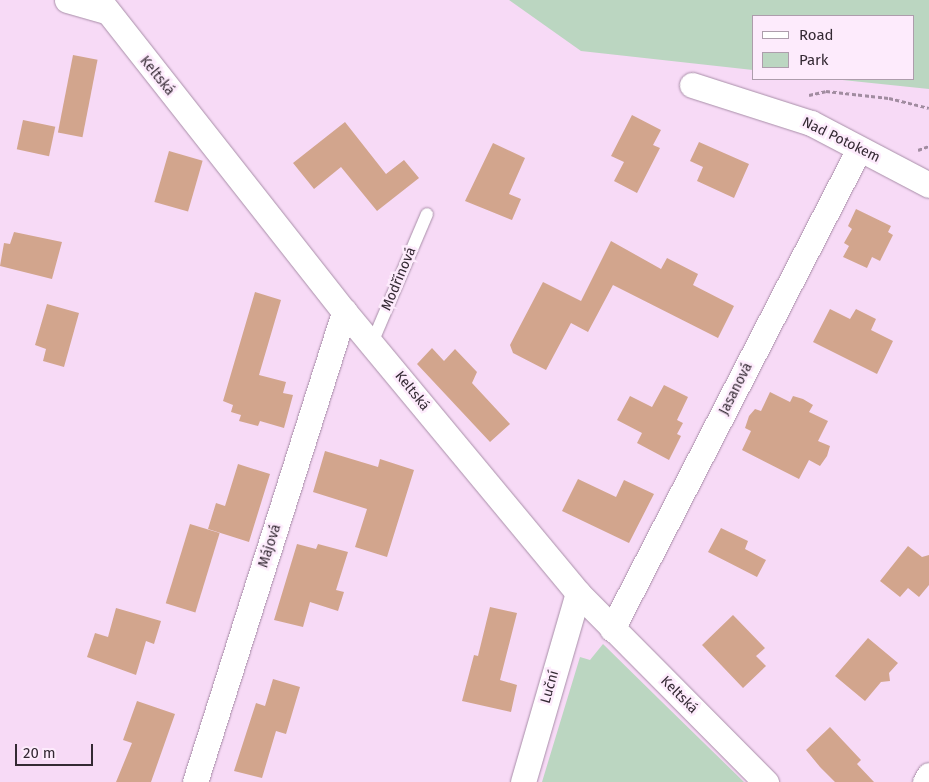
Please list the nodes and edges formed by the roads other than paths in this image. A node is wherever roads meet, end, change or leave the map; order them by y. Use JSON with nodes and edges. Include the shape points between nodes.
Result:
{"nodes":[{"id":1,"x":67,"y":0,"type":"edge"},
{"id":2,"x":102,"y":5,"type":"edge"},
{"id":3,"x":692,"y":85,"type":"dead end"},
{"id":4,"x":859,"y":149,"type":"junction"},
{"id":5,"x":929,"y":185,"type":"edge"},
{"id":6,"x":427,"y":214,"type":"dead end"},
{"id":7,"x":344,"y":311,"type":"junction"},
{"id":8,"x":372,"y":343,"type":"junction"},
{"id":9,"x":578,"y":593,"type":"junction"},
{"id":10,"x":612,"y":630,"type":"junction"},
{"id":11,"x":929,"y":775,"type":"edge"},
{"id":12,"x":195,"y":782,"type":"edge"},
{"id":13,"x":523,"y":782,"type":"edge"},
{"id":14,"x":766,"y":782,"type":"edge"},
{"id":15,"x":926,"y":782,"type":"edge"}],
"edges":[{"from":1,"to":2,"type":"street","name":"Keltská"},
{"from":2,"to":7,"type":"street","name":"Keltská"},
{"from":3,"to":4,"type":"street","name":"Nad Potokem","via":[[811,123]]},
{"from":4,"to":5,"type":"street","name":"Nad Potokem"},
{"from":4,"to":10,"type":"street","name":"Jasanová"},
{"from":6,"to":8,"type":"lane","name":"Modřínová"},
{"from":7,"to":8,"type":"street","name":"Keltská"},
{"from":7,"to":12,"type":"street","name":"Májová"},
{"from":8,"to":9,"type":"street","name":"Keltská"},
{"from":9,"to":10,"type":"street","name":"Keltská"},
{"from":9,"to":13,"type":"street","name":"Luční"},
{"from":10,"to":14,"type":"street","name":"Keltská"},
{"from":11,"to":15,"type":"street"}]}
